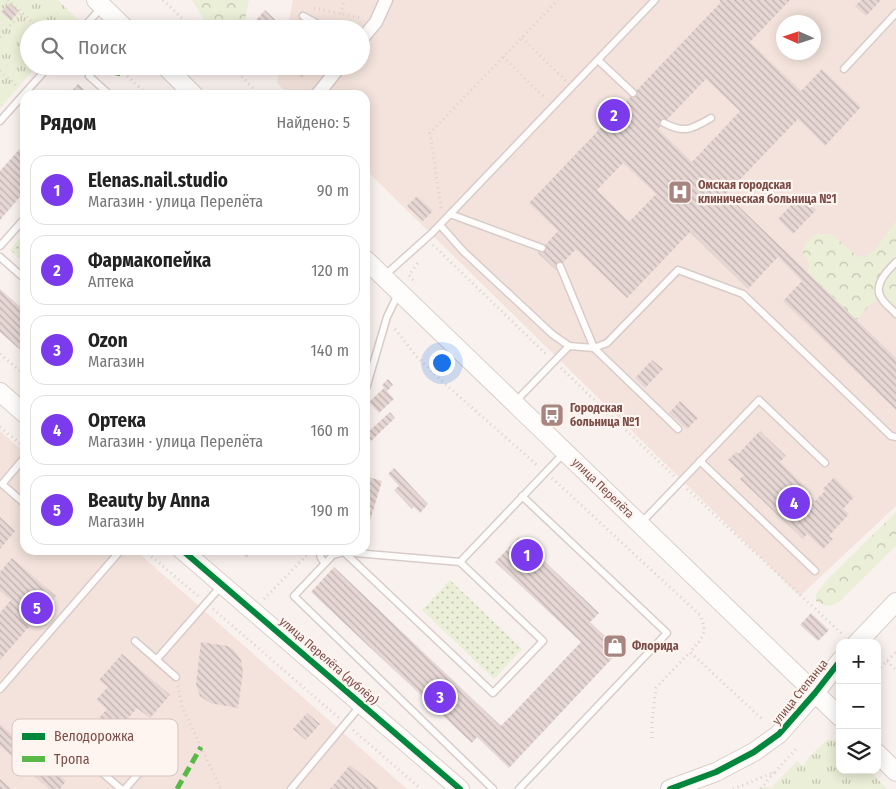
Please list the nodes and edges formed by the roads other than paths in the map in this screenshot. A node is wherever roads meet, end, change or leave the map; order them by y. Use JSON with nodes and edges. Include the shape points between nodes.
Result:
{"nodes":[{"id":1,"x":386,"y":0,"type":"edge"},
{"id":2,"x":655,"y":0,"type":"edge"},
{"id":3,"x":99,"y":3,"type":"edge"},
{"id":4,"x":896,"y":13,"type":"edge"},
{"id":5,"x":303,"y":16,"type":"road end"},
{"id":6,"x":88,"y":20,"type":"edge"},
{"id":7,"x":117,"y":20,"type":"edge"},
{"id":8,"x":310,"y":20,"type":"edge"},
{"id":9,"x":370,"y":29,"type":"edge"},
{"id":10,"x":598,"y":60,"type":"junction"},
{"id":11,"x":844,"y":69,"type":"dead end"},
{"id":12,"x":41,"y":75,"type":"edge"},
{"id":13,"x":90,"y":75,"type":"edge"},
{"id":14,"x":174,"y":75,"type":"edge"},
{"id":15,"x":333,"y":75,"type":"edge"},
{"id":16,"x":28,"y":90,"type":"edge"},
{"id":17,"x":104,"y":90,"type":"edge"},
{"id":18,"x":189,"y":90,"type":"edge"},
{"id":19,"x":321,"y":90,"type":"edge"},
{"id":20,"x":633,"y":93,"type":"dead end"},
{"id":21,"x":20,"y":99,"type":"edge"},
{"id":22,"x":711,"y":118,"type":"dead end"},
{"id":23,"x":0,"y":121,"type":"edge"},
{"id":24,"x":664,"y":123,"type":"dead end"},
{"id":25,"x":450,"y":214,"type":"junction"},
{"id":26,"x":441,"y":223,"type":"junction"},
{"id":27,"x":20,"y":224,"type":"edge"},
{"id":28,"x":0,"y":246,"type":"edge"},
{"id":29,"x":542,"y":248,"type":"dead end"},
{"id":30,"x":0,"y":257,"type":"edge"},
{"id":31,"x":896,"y":262,"type":"edge"},
{"id":32,"x":370,"y":264,"type":"edge"},
{"id":33,"x":560,"y":266,"type":"dead end"},
{"id":34,"x":20,"y":275,"type":"edge"},
{"id":35,"x":383,"y":276,"type":"junction"},
{"id":36,"x":399,"y":292,"type":"junction"},
{"id":37,"x":896,"y":314,"type":"edge"},
{"id":38,"x":569,"y":346,"type":"junction"},
{"id":39,"x":594,"y":348,"type":"junction"},
{"id":40,"x":370,"y":375,"type":"edge"},
{"id":41,"x":0,"y":392,"type":"edge"},
{"id":42,"x":514,"y":403,"type":"junction"},
{"id":43,"x":20,"y":407,"type":"edge"},
{"id":44,"x":678,"y":429,"type":"dead end"},
{"id":45,"x":896,"y":437,"type":"edge"},
{"id":46,"x":565,"y":452,"type":"junction"},
{"id":47,"x":700,"y":462,"type":"junction"},
{"id":48,"x":20,"y":463,"type":"edge"},
{"id":49,"x":825,"y":463,"type":"dead end"},
{"id":50,"x":522,"y":496,"type":"junction"},
{"id":51,"x":20,"y":500,"type":"edge"},
{"id":52,"x":640,"y":524,"type":"junction"},
{"id":53,"x":370,"y":554,"type":"edge"},
{"id":54,"x":117,"y":555,"type":"edge"},
{"id":55,"x":188,"y":555,"type":"edge"},
{"id":56,"x":321,"y":555,"type":"edge"},
{"id":57,"x":335,"y":555,"type":"edge"},
{"id":58,"x":347,"y":555,"type":"edge"},
{"id":59,"x":460,"y":562,"type":"junction"},
{"id":60,"x":325,"y":564,"type":"junction"},
{"id":61,"x":815,"y":571,"type":"dead end"},
{"id":62,"x":222,"y":584,"type":"junction"},
{"id":63,"x":896,"y":602,"type":"edge"},
{"id":64,"x":861,"y":639,"type":"edge"},
{"id":65,"x":136,"y":641,"type":"dead end"},
{"id":66,"x":156,"y":659,"type":"junction"},
{"id":67,"x":836,"y":666,"type":"edge"},
{"id":68,"x":176,"y":676,"type":"road end"},
{"id":69,"x":0,"y":689,"type":"edge"},
{"id":70,"x":815,"y":693,"type":"junction"},
{"id":71,"x":361,"y":704,"type":"junction"},
{"id":72,"x":836,"y":713,"type":"edge"},
{"id":73,"x":881,"y":757,"type":"edge"},
{"id":74,"x":896,"y":772,"type":"edge"},
{"id":75,"x":106,"y":776,"type":"edge"},
{"id":76,"x":136,"y":776,"type":"edge"},
{"id":77,"x":121,"y":789,"type":"edge"},
{"id":78,"x":125,"y":789,"type":"edge"},
{"id":79,"x":291,"y":789,"type":"edge"},
{"id":80,"x":460,"y":789,"type":"edge"},
{"id":81,"x":493,"y":789,"type":"edge"},
{"id":82,"x":520,"y":789,"type":"edge"},
{"id":83,"x":670,"y":789,"type":"edge"}],
"edges":[{"from":1,"to":9,"type":"street"},
{"from":2,"to":10,"type":"lane"},
{"from":3,"to":6,"type":"lane"},
{"from":3,"to":7,"type":"main road"},
{"from":4,"to":11,"type":"lane"},
{"from":5,"to":8,"type":"lane"},
{"from":10,"to":20,"type":"lane"},
{"from":10,"to":25,"type":"lane"},
{"from":12,"to":16,"type":"lane"},
{"from":13,"to":17,"type":"lane"},
{"from":14,"to":18,"type":"main road"},
{"from":15,"to":19,"type":"street"},
{"from":21,"to":23,"type":"lane"},
{"from":22,"to":24,"type":"lane","via":[[691,130]]},
{"from":25,"to":26,"type":"lane"},
{"from":25,"to":29,"type":"lane"},
{"from":26,"to":35,"type":"lane"},
{"from":26,"to":38,"type":"lane","via":[[463,251]]},
{"from":27,"to":28,"type":"lane"},
{"from":30,"to":34,"type":"lane"},
{"from":31,"to":37,"type":"lane","via":[[880,282],[879,290],[881,298]]},
{"from":32,"to":35,"type":"main road","name":"улица Перелёта"},
{"from":33,"to":39,"type":"lane"},
{"from":35,"to":36,"type":"main road","name":"улица Перелёта"},
{"from":36,"to":40,"type":"lane","via":[[387,317]]},
{"from":36,"to":42,"type":"main road","name":"улица Перелёта"},
{"from":38,"to":39,"type":"lane"},
{"from":38,"to":42,"type":"lane"},
{"from":39,"to":44,"type":"lane"},
{"from":39,"to":45,"type":"lane","via":[[607,343],[678,270],[742,294],[891,436]]},
{"from":41,"to":43,"type":"main road"},
{"from":42,"to":46,"type":"main road","name":"улица Перелёта"},
{"from":46,"to":50,"type":"lane"},
{"from":46,"to":52,"type":"main road","name":"улица Перелёта"},
{"from":47,"to":49,"type":"lane","via":[[759,400]]},
{"from":47,"to":52,"type":"lane"},
{"from":47,"to":61,"type":"lane"},
{"from":48,"to":51,"type":"lane","via":[[2,484]]},
{"from":50,"to":59,"type":"lane"},
{"from":50,"to":82,"type":"lane","via":[[667,633]]},
{"from":52,"to":70,"type":"main road","name":"улица Перелёта"},
{"from":53,"to":59,"type":"lane"},
{"from":54,"to":69,"type":"lane"},
{"from":55,"to":62,"type":"main road","name":"улица Перелёта (дублёр)"},
{"from":56,"to":60,"type":"lane"},
{"from":57,"to":60,"type":"lane"},
{"from":58,"to":59,"type":"lane","via":[[493,694],[543,641]]},
{"from":60,"to":81,"type":"lane","via":[[294,596]]},
{"from":62,"to":66,"type":"lane"},
{"from":62,"to":71,"type":"main road","name":"улица Перелёта (дублёр)"},
{"from":63,"to":64,"type":"main road"},
{"from":65,"to":66,"type":"lane"},
{"from":66,"to":68,"type":"lane"},
{"from":67,"to":70,"type":"main road","name":"улица Степанца"},
{"from":70,"to":72,"type":"main road","name":"улица Перелёта"},
{"from":70,"to":83,"type":"main road","name":"улица Степанца","via":[[780,734],[754,752],[716,772]]},
{"from":71,"to":79,"type":"lane"},
{"from":71,"to":80,"type":"main road","name":"улица Перелёта (дублёр)"},
{"from":73,"to":74,"type":"main road"},
{"from":75,"to":77,"type":"lane"},
{"from":76,"to":78,"type":"lane"}]}
